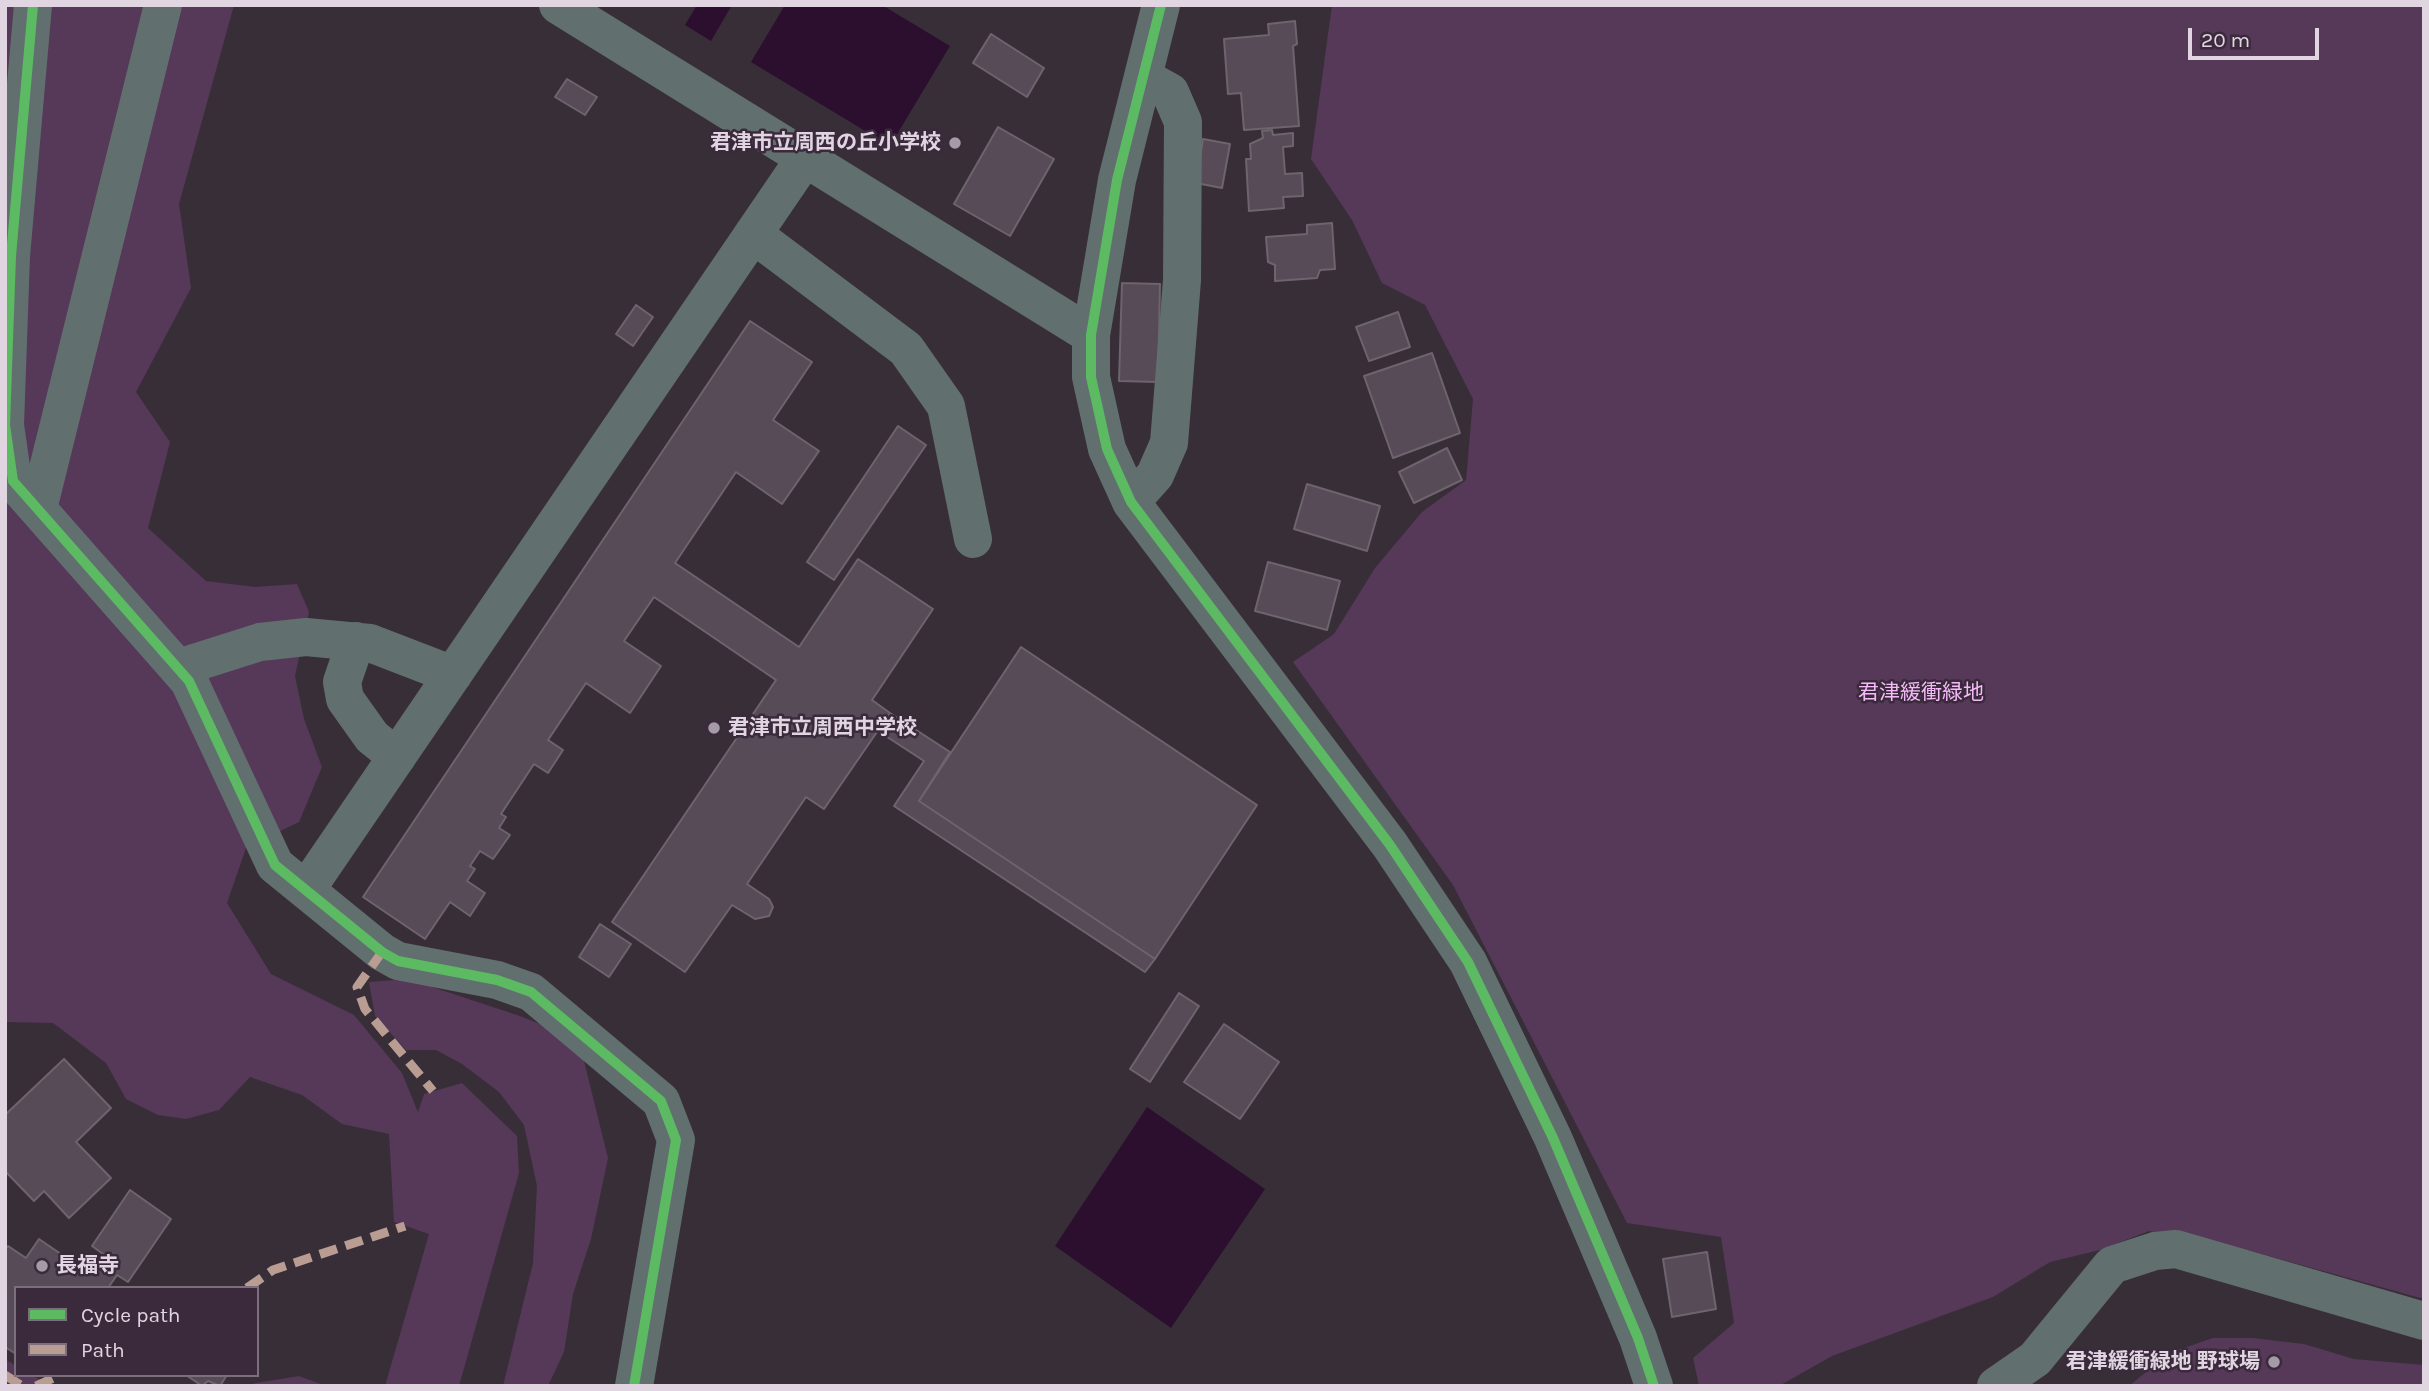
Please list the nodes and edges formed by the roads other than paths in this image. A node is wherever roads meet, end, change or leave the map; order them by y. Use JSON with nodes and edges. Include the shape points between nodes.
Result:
{"nodes":[{"id":1,"x":33,"y":5,"type":"edge"},
{"id":2,"x":163,"y":5,"type":"edge"},
{"id":3,"x":558,"y":5,"type":"edge"},
{"id":4,"x":1161,"y":5,"type":"edge"},
{"id":5,"x":1143,"y":77,"type":"junction"},
{"id":6,"x":805,"y":159,"type":"junction"},
{"id":7,"x":753,"y":234,"type":"junction"},
{"id":8,"x":1091,"y":335,"type":"junction"},
{"id":9,"x":1131,"y":502,"type":"junction"},
{"id":10,"x":38,"y":509,"type":"junction"},
{"id":11,"x":973,"y":539,"type":"dead end"},
{"id":12,"x":356,"y":641,"type":"junction"},
{"id":13,"x":178,"y":668,"type":"junction"},
{"id":14,"x":453,"y":675,"type":"junction"},
{"id":15,"x":397,"y":757,"type":"junction"},
{"id":16,"x":306,"y":890,"type":"junction"},
{"id":17,"x":2424,"y":1321,"type":"edge"},
{"id":18,"x":634,"y":1386,"type":"edge"},
{"id":19,"x":1654,"y":1386,"type":"edge"},
{"id":20,"x":1996,"y":1386,"type":"edge"}],
"edges":[{"from":1,"to":10,"type":"street","via":[[11,256],[5,425],[13,481]]},
{"from":2,"to":10,"type":"street"},
{"from":3,"to":6,"type":"street"},
{"from":4,"to":5,"type":"street"},
{"from":5,"to":8,"type":"street","via":[[1117,180]]},
{"from":5,"to":9,"type":"street","via":[[1170,92],[1183,122],[1184,193],[1169,443],[1155,475]]},
{"from":6,"to":7,"type":"street"},
{"from":6,"to":8,"type":"street"},
{"from":7,"to":11,"type":"street","via":[[906,349],[946,406]]},
{"from":7,"to":14,"type":"street"},
{"from":8,"to":9,"type":"street","via":[[1091,377],[1107,449]]},
{"from":9,"to":19,"type":"street","via":[[1391,845],[1468,962],[1553,1138]]},
{"from":10,"to":13,"type":"street"},
{"from":12,"to":13,"type":"street","via":[[306,637],[260,642]]},
{"from":12,"to":14,"type":"street"},
{"from":12,"to":15,"type":"street","via":[[342,682],[345,699],[372,737]]},
{"from":13,"to":16,"type":"street","via":[[189,681],[275,865]]},
{"from":14,"to":15,"type":"street"},
{"from":15,"to":16,"type":"street"},
{"from":16,"to":18,"type":"street","via":[[398,961],[497,980],[531,992],[661,1101],[676,1140]]},
{"from":17,"to":20,"type":"street","via":[[2176,1249],[2155,1251],[2112,1265],[2035,1359]]}]}
